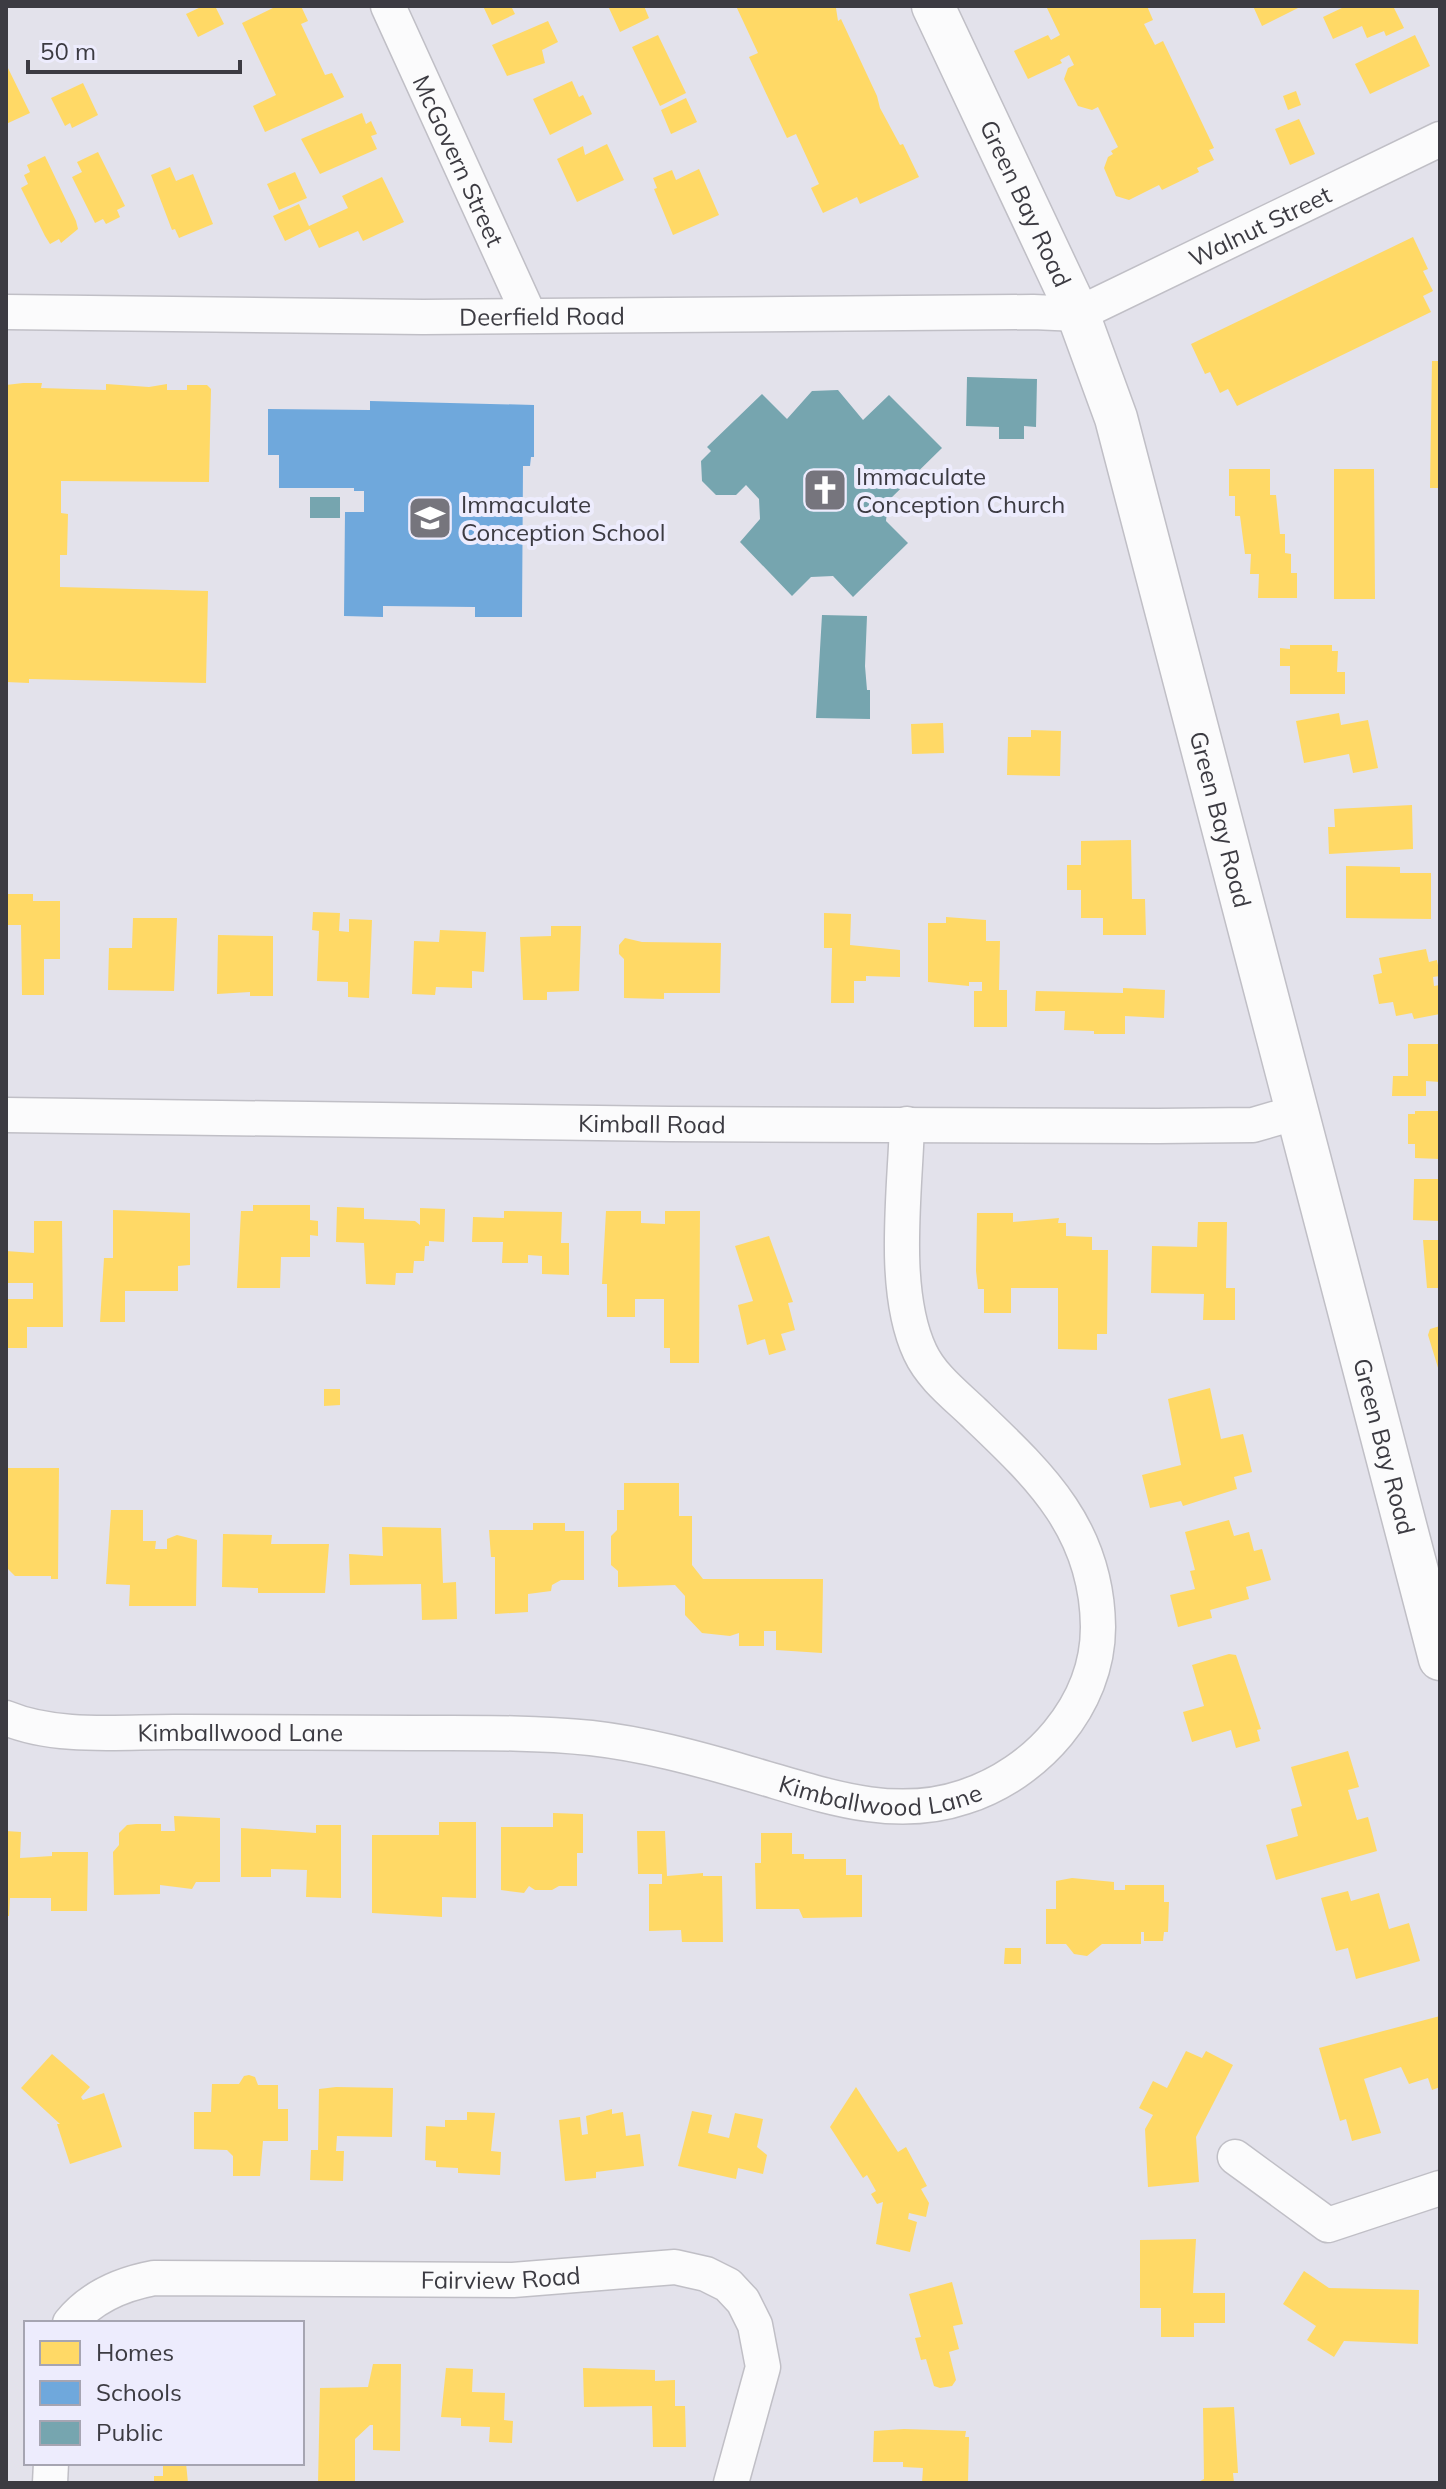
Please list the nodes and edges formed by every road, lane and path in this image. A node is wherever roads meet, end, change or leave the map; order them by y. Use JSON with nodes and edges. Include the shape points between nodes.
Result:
{"nodes":[{"id":1,"x":388,"y":6,"type":"edge"},
{"id":2,"x":933,"y":6,"type":"edge"},
{"id":3,"x":1440,"y":139,"type":"edge"},
{"id":4,"x":6,"y":312,"type":"edge"},
{"id":5,"x":1078,"y":314,"type":"junction"},
{"id":6,"x":529,"y":315,"type":"junction"},
{"id":7,"x":1298,"y":1112,"type":"junction"},
{"id":8,"x":6,"y":1115,"type":"edge"},
{"id":9,"x":907,"y":1124,"type":"junction"},
{"id":10,"x":1440,"y":1659,"type":"edge"},
{"id":11,"x":6,"y":1718,"type":"edge"},
{"id":12,"x":1235,"y":2157,"type":"dead end"},
{"id":13,"x":1440,"y":2188,"type":"edge"},
{"id":14,"x":72,"y":2321,"type":"edge"},
{"id":15,"x":731,"y":2483,"type":"edge"}],
"edges":[{"from":1,"to":6,"type":"street","name":"McGovern Street"},
{"from":2,"to":5,"type":"main road","name":"Green Bay Road"},
{"from":3,"to":5,"type":"street","name":"Walnut Street"},
{"from":4,"to":6,"type":"street","name":"Deerfield Road"},
{"from":5,"to":6,"type":"street","name":"Deerfield Road"},
{"from":5,"to":7,"type":"main road","name":"Green Bay Road","via":[[1116,418]]},
{"from":7,"to":9,"type":"street","name":"Kimball Road","via":[[1253,1125]]},
{"from":7,"to":10,"type":"main road","name":"Green Bay Road"},
{"from":8,"to":9,"type":"street","name":"Kimball Road"},
{"from":9,"to":11,"type":"street","name":"Kimballwood Lane","via":[[904,1279],[910,1328],[922,1358],[1060,1503],[1076,1530],[1091,1576],[1098,1628],[1092,1676],[1065,1726],[1003,1780],[965,1797],[919,1808],[879,1807],[712,1763],[589,1738],[72,1731]]},
{"from":12,"to":13,"type":"street","via":[[1328,2225]]},
{"from":14,"to":15,"type":"street","name":"Fairview Road","via":[[92,2301],[154,2278],[513,2280],[675,2267],[706,2274],[728,2285],[743,2301],[755,2325],[763,2367]]}]}
